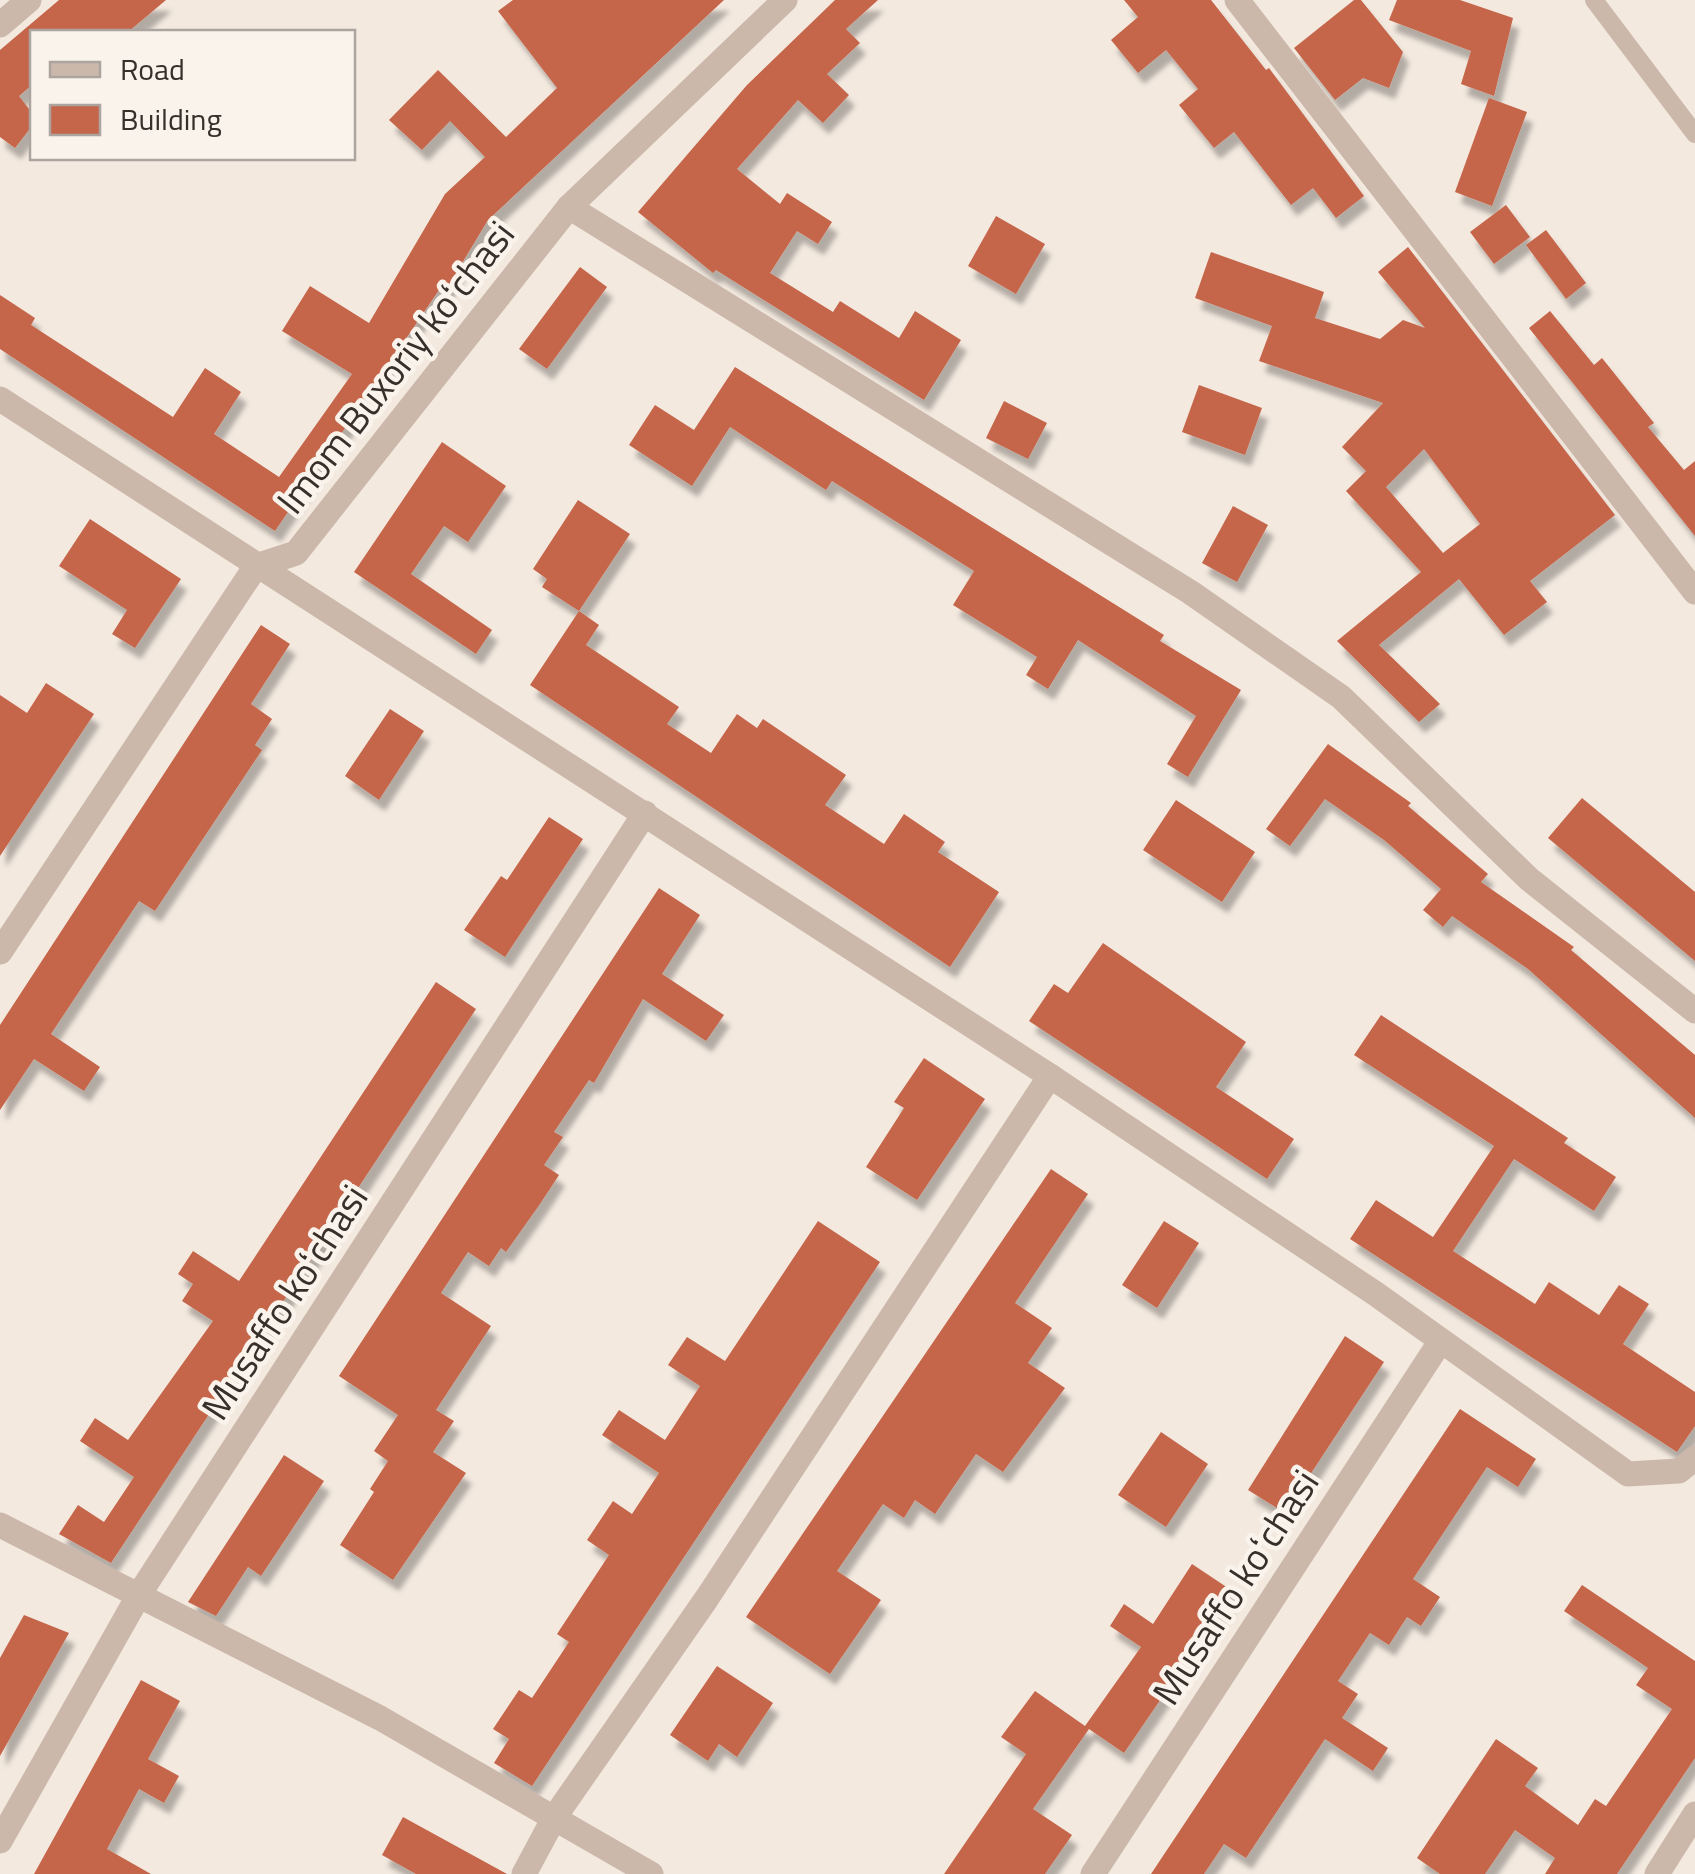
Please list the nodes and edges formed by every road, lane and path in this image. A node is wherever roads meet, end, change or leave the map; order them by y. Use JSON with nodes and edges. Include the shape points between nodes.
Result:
{"nodes":[{"id":1,"x":29,"y":0,"type":"edge"},
{"id":2,"x":785,"y":0,"type":"edge"},
{"id":3,"x":1237,"y":0,"type":"edge"},
{"id":4,"x":1594,"y":0,"type":"edge"},
{"id":5,"x":0,"y":25,"type":"edge"},
{"id":6,"x":1695,"y":134,"type":"edge"},
{"id":7,"x":569,"y":207,"type":"junction"},
{"id":8,"x":0,"y":398,"type":"edge"},
{"id":9,"x":256,"y":566,"type":"junction"},
{"id":10,"x":1695,"y":592,"type":"edge"},
{"id":11,"x":644,"y":814,"type":"junction"},
{"id":12,"x":0,"y":952,"type":"edge"},
{"id":13,"x":1695,"y":1011,"type":"edge"},
{"id":14,"x":1050,"y":1076,"type":"junction"},
{"id":15,"x":1440,"y":1342,"type":"junction"},
{"id":16,"x":1695,"y":1458,"type":"edge"},
{"id":17,"x":0,"y":1525,"type":"edge"},
{"id":18,"x":140,"y":1593,"type":"junction"},
{"id":19,"x":1695,"y":1814,"type":"edge"},
{"id":20,"x":554,"y":1818,"type":"junction"},
{"id":21,"x":0,"y":1840,"type":"edge"},
{"id":22,"x":524,"y":1874,"type":"edge"},
{"id":23,"x":651,"y":1874,"type":"edge"},
{"id":24,"x":1093,"y":1874,"type":"edge"},
{"id":25,"x":1657,"y":1874,"type":"edge"}],
"edges":[{"from":1,"to":5,"type":"street"},
{"from":2,"to":7,"type":"street","name":"Imom Buxoriy koʻchasi"},
{"from":3,"to":10,"type":"street"},
{"from":4,"to":6,"type":"lane"},
{"from":7,"to":9,"type":"street","name":"Imom Buxoriy koʻchasi","via":[[296,553]]},
{"from":7,"to":13,"type":"street","via":[[1190,592],[1341,697],[1529,878]]},
{"from":8,"to":9,"type":"street"},
{"from":9,"to":11,"type":"street"},
{"from":9,"to":12,"type":"street"},
{"from":11,"to":14,"type":"street"},
{"from":11,"to":18,"type":"street","name":"Musaffo koʻchasi"},
{"from":14,"to":15,"type":"street"},
{"from":14,"to":20,"type":"street"},
{"from":15,"to":16,"type":"street","via":[[1628,1474],[1678,1471]]},
{"from":15,"to":24,"type":"street","name":"Musaffo koʻchasi"},
{"from":17,"to":18,"type":"street"},
{"from":18,"to":20,"type":"street"},
{"from":18,"to":21,"type":"street","name":"Musaffo koʻchasi"},
{"from":19,"to":25,"type":"street"},
{"from":20,"to":22,"type":"street"},
{"from":20,"to":23,"type":"street"}]}
